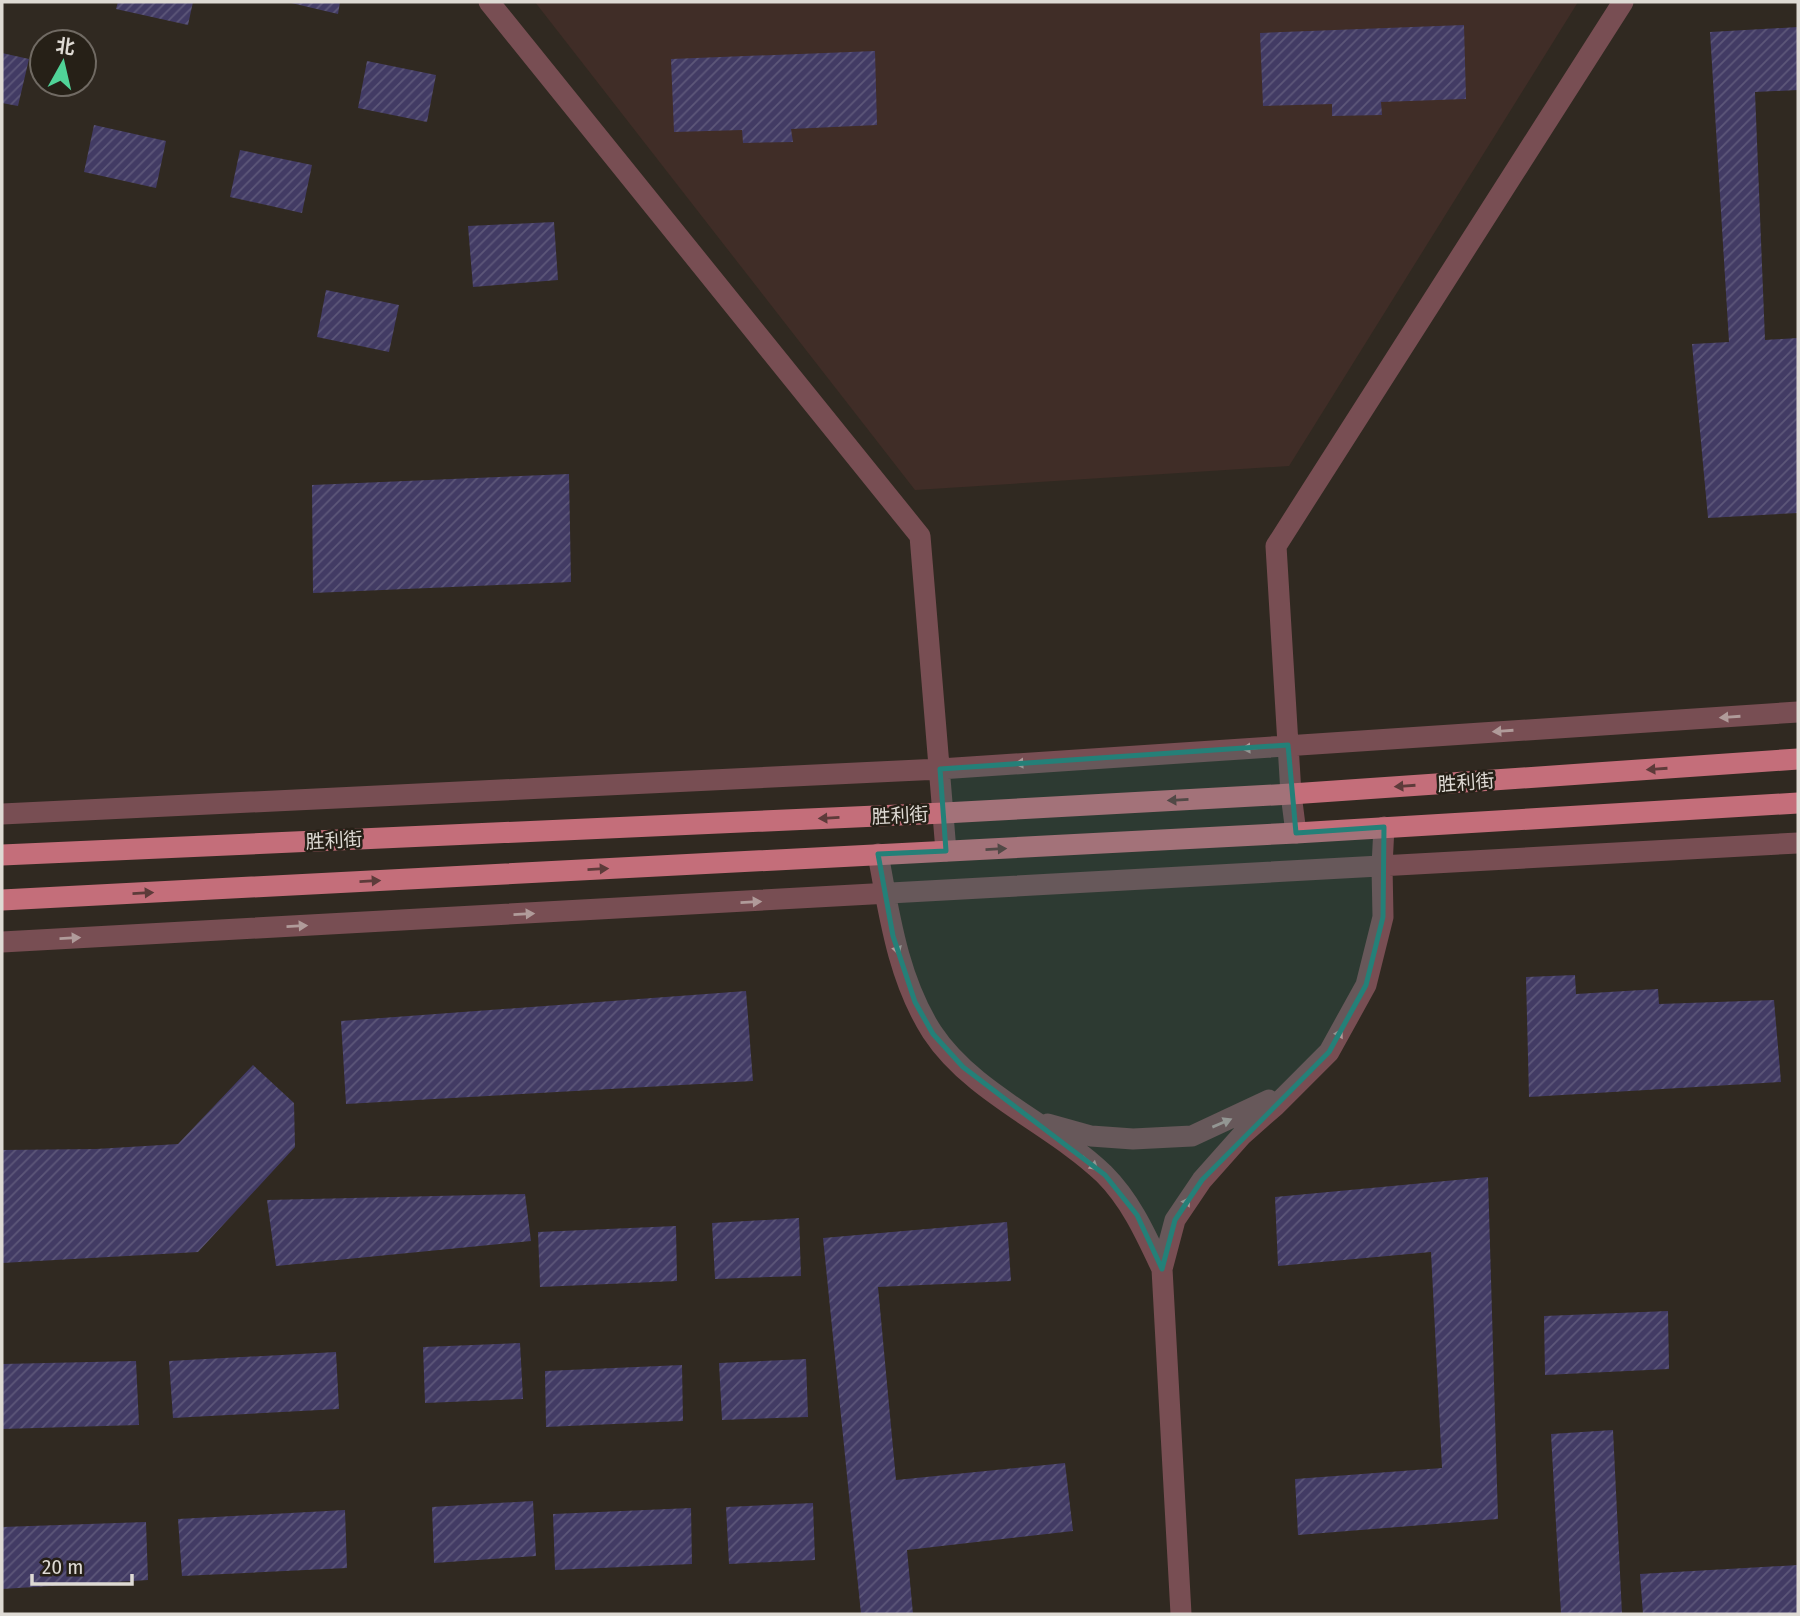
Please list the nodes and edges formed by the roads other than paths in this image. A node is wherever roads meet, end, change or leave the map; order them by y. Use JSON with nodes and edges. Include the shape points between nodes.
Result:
{"nodes":[{"id":1,"x":489,"y":2,"type":"edge"},
{"id":2,"x":1623,"y":2,"type":"edge"},
{"id":3,"x":1798,"y":712,"type":"edge"},
{"id":4,"x":1798,"y":759,"type":"edge"},
{"id":5,"x":940,"y":769,"type":"junction"},
{"id":6,"x":1291,"y":794,"type":"junction"},
{"id":7,"x":1798,"y":803,"type":"edge"},
{"id":8,"x":944,"y":813,"type":"junction"},
{"id":9,"x":2,"y":814,"type":"edge"},
{"id":10,"x":1384,"y":827,"type":"junction"},
{"id":11,"x":1296,"y":833,"type":"junction"},
{"id":12,"x":1798,"y":844,"type":"edge"},
{"id":13,"x":946,"y":851,"type":"junction"},
{"id":14,"x":878,"y":854,"type":"junction"},
{"id":15,"x":2,"y":855,"type":"edge"},
{"id":16,"x":1382,"y":866,"type":"junction"},
{"id":17,"x":886,"y":895,"type":"junction"},
{"id":18,"x":2,"y":900,"type":"edge"},
{"id":19,"x":2,"y":942,"type":"edge"},
{"id":20,"x":1294,"y":1087,"type":"junction"},
{"id":21,"x":1036,"y":1121,"type":"junction"},
{"id":22,"x":1162,"y":1269,"type":"junction"},
{"id":23,"x":1181,"y":1614,"type":"edge"}],
"edges":[{"from":1,"to":5,"type":"street","via":[[920,536]]},
{"from":2,"to":6,"type":"street","via":[[1276,546]]},
{"from":3,"to":5,"type":"street","one_way":true},
{"from":4,"to":6,"type":"main road","name":"胜利街","one_way":true},
{"from":5,"to":8,"type":"street"},
{"from":5,"to":9,"type":"street"},
{"from":6,"to":8,"type":"main road","name":"胜利街","one_way":true},
{"from":6,"to":11,"type":"street"},
{"from":7,"to":10,"type":"main road","name":"胜利街"},
{"from":8,"to":13,"type":"street"},
{"from":8,"to":15,"type":"main road","name":"胜利街","one_way":true},
{"from":10,"to":11,"type":"main road","name":"胜利街"},
{"from":10,"to":16,"type":"street"},
{"from":13,"to":11,"type":"main road","name":"胜利街","one_way":true},
{"from":12,"to":16,"type":"street"},
{"from":13,"to":14,"type":"main road","name":"胜利街"},
{"from":14,"to":17,"type":"street"},
{"from":18,"to":14,"type":"main road","name":"胜利街","one_way":true},
{"from":16,"to":17,"type":"street"},
{"from":20,"to":16,"type":"street","one_way":true,"via":[[1328,1052],[1366,985],[1383,917]]},
{"from":19,"to":17,"type":"street","one_way":true},
{"from":17,"to":21,"type":"street","one_way":true,"via":[[893,936],[915,1002],[933,1034],[963,1067]]},
{"from":21,"to":20,"type":"street","one_way":true,"via":[[1091,1136],[1192,1136]]},
{"from":22,"to":20,"type":"street","one_way":true,"via":[[1175,1220],[1202,1180]]},
{"from":21,"to":22,"type":"street","one_way":true,"via":[[1105,1175],[1137,1215]]},
{"from":22,"to":23,"type":"street"}]}
